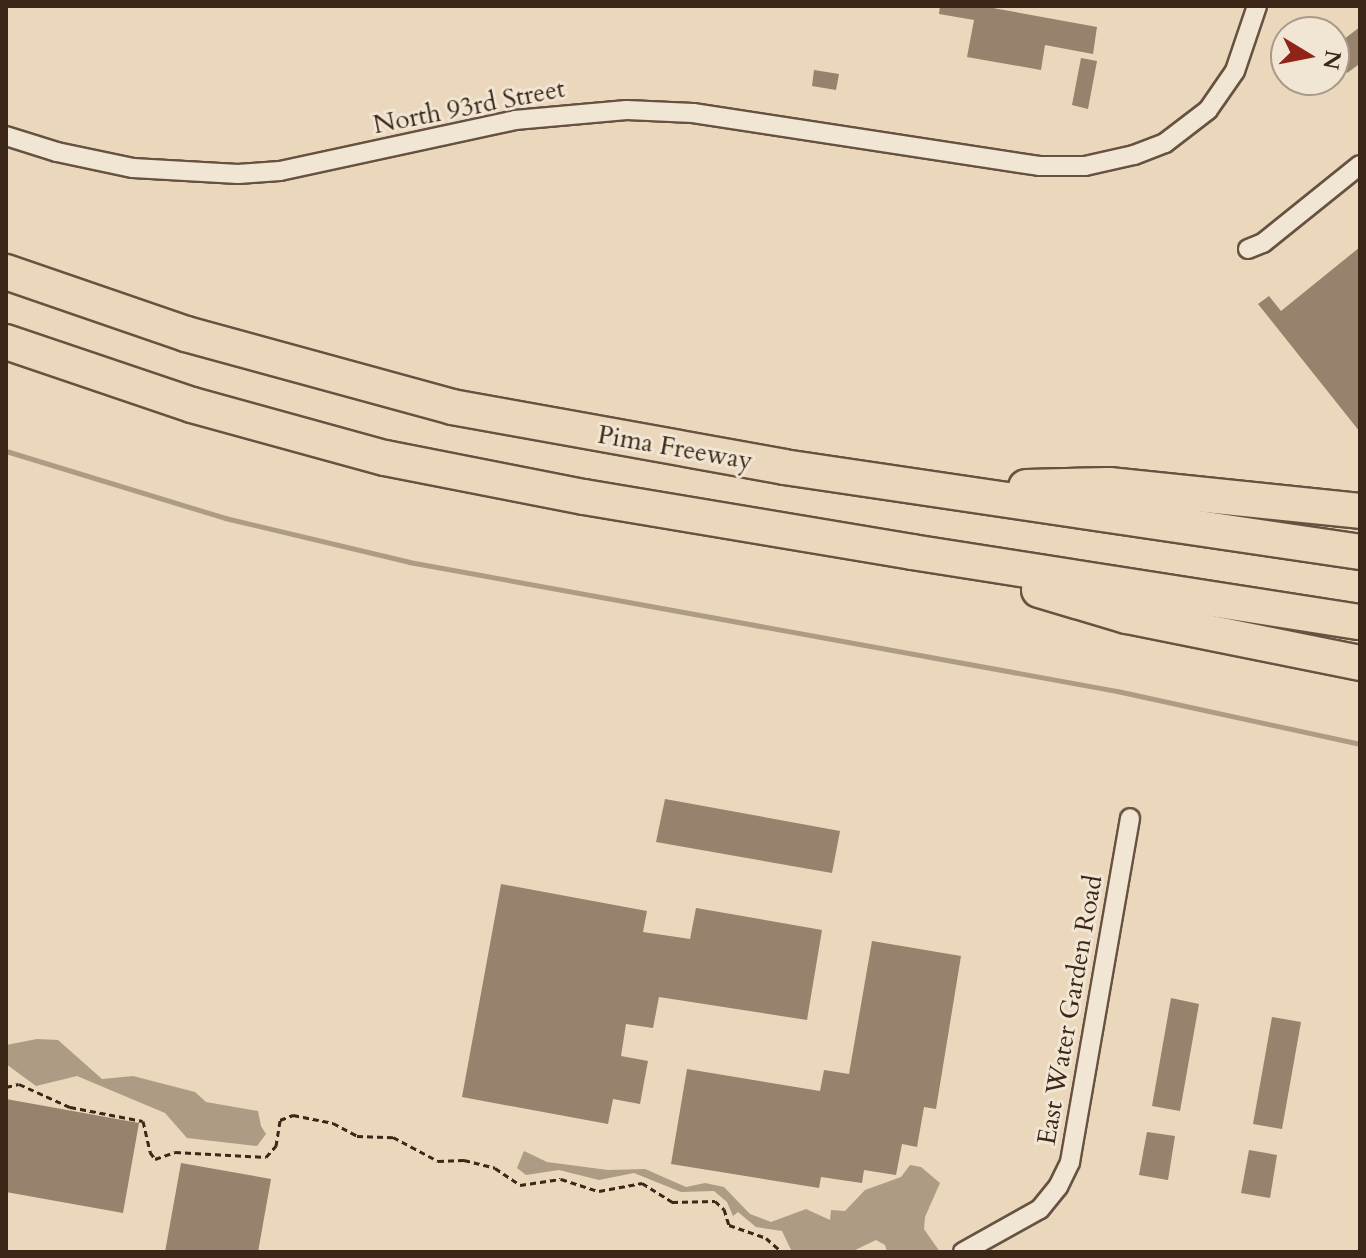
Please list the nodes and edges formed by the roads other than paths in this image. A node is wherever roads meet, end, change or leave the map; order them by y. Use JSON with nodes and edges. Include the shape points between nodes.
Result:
{"nodes":[{"id":1,"x":1257,"y":6,"type":"edge"},
{"id":2,"x":6,"y":136,"type":"edge"},
{"id":3,"x":1360,"y":165,"type":"edge"},
{"id":4,"x":1248,"y":249,"type":"dead end"},
{"id":5,"x":6,"y":272,"type":"edge"},
{"id":6,"x":6,"y":342,"type":"edge"},
{"id":7,"x":914,"y":486,"type":"junction"},
{"id":8,"x":1360,"y":511,"type":"edge"},
{"id":9,"x":912,"y":552,"type":"junction"},
{"id":10,"x":1360,"y":552,"type":"edge"},
{"id":11,"x":1360,"y":622,"type":"edge"},
{"id":12,"x":1360,"y":663,"type":"edge"},
{"id":13,"x":1130,"y":818,"type":"dead end"},
{"id":14,"x":963,"y":1252,"type":"edge"}],
"edges":[{"from":1,"to":2,"type":"street","name":"North 93rd Street","via":[[1223,92],[1165,143],[1108,162],[1039,166],[693,113],[627,110],[515,120],[280,171],[238,174],[133,168]]},
{"from":3,"to":4,"type":"street","via":[[1263,243]]},
{"from":5,"to":7,"type":"highway","name":"Pima Freeway","via":[[186,334],[452,407]]},
{"from":6,"to":9,"type":"highway","via":[[192,405],[385,458]]},
{"from":7,"to":8,"type":"highway","via":[[1109,485]]},
{"from":7,"to":10,"type":"highway","name":"Pima Freeway"},
{"from":9,"to":11,"type":"highway"},
{"from":9,"to":12,"type":"highway","via":[[1127,616]]},
{"from":13,"to":14,"type":"street","name":"East Water Garden Road","via":[[1070,1162],[1040,1209]]}]}
